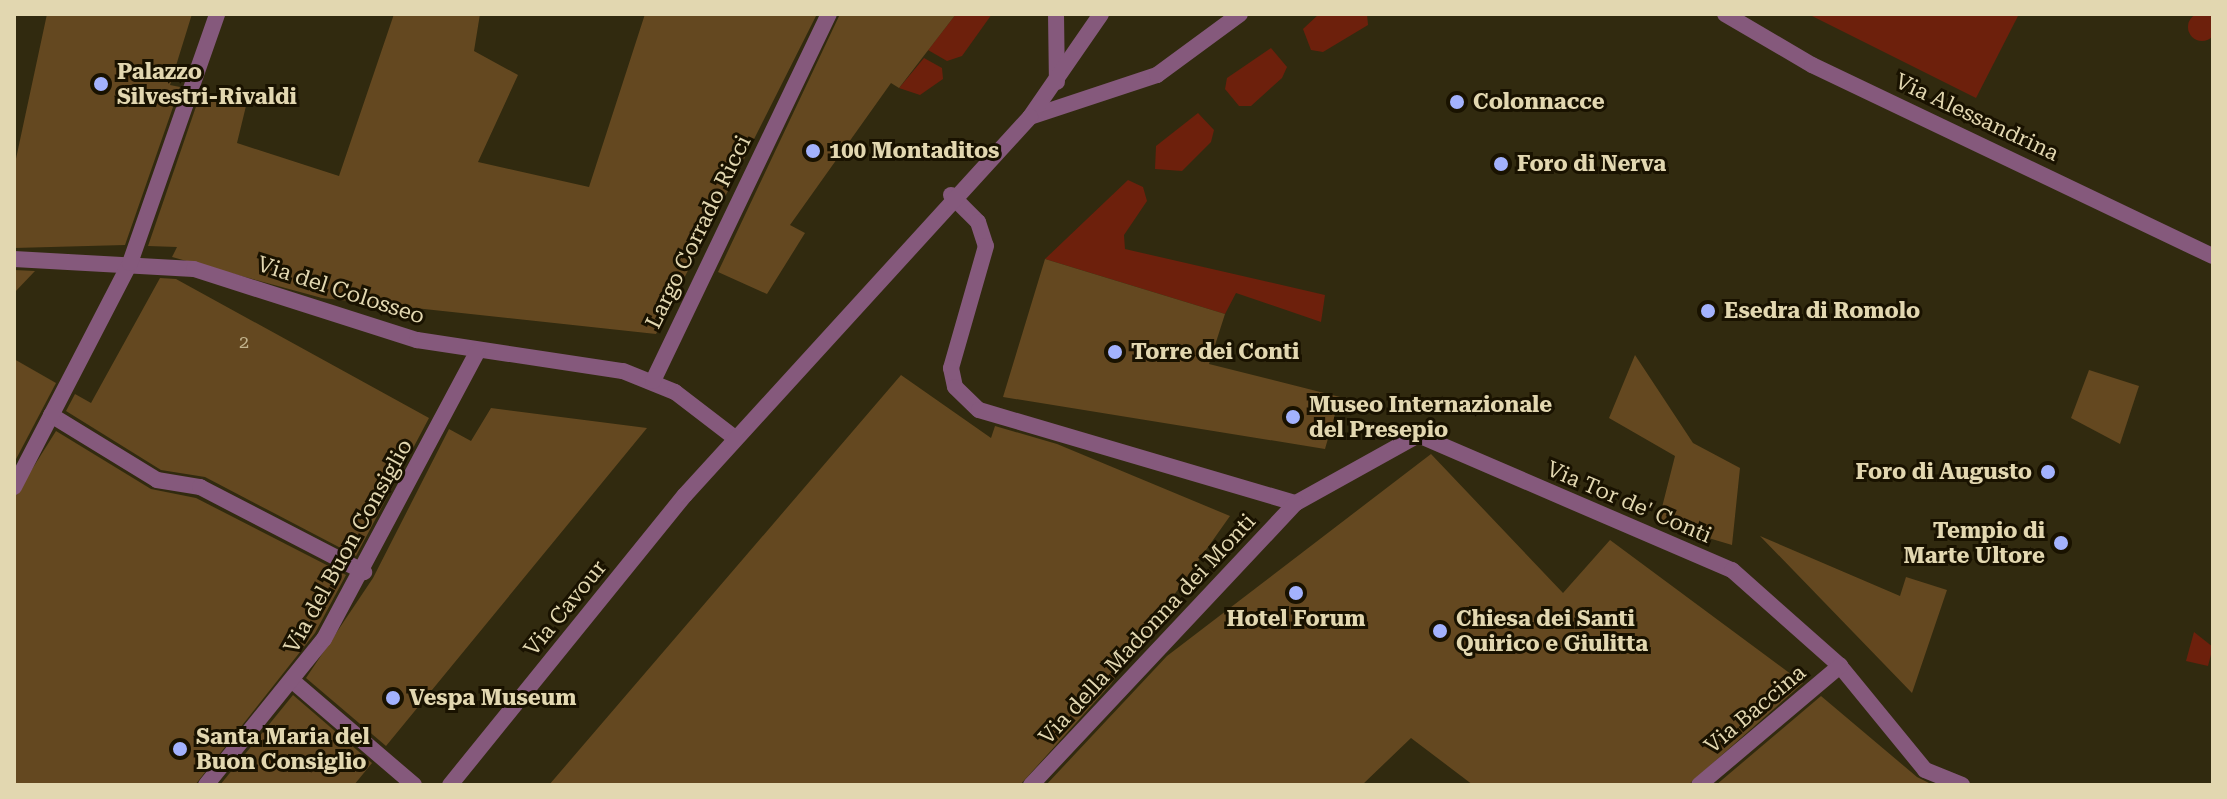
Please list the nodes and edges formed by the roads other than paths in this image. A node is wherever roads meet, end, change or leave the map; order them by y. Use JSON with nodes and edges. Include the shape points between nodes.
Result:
{"nodes":[{"id":1,"x":217,"y":14,"type":"edge"},
{"id":2,"x":829,"y":14,"type":"edge"},
{"id":3,"x":1056,"y":14,"type":"edge"},
{"id":4,"x":1101,"y":14,"type":"edge"},
{"id":5,"x":1240,"y":14,"type":"edge"},
{"id":6,"x":1725,"y":14,"type":"edge"},
{"id":7,"x":1057,"y":83,"type":"junction"},
{"id":8,"x":1030,"y":117,"type":"junction"},
{"id":9,"x":951,"y":195,"type":"junction"},
{"id":10,"x":2213,"y":256,"type":"edge"},
{"id":11,"x":14,"y":259,"type":"edge"},
{"id":12,"x":130,"y":263,"type":"junction"},
{"id":13,"x":478,"y":351,"type":"junction"},
{"id":14,"x":653,"y":381,"type":"junction"},
{"id":15,"x":51,"y":415,"type":"junction"},
{"id":16,"x":735,"y":438,"type":"junction"},
{"id":17,"x":14,"y":487,"type":"edge"},
{"id":18,"x":1296,"y":503,"type":"junction"},
{"id":19,"x":364,"y":572,"type":"junction"},
{"id":20,"x":1840,"y":666,"type":"junction"},
{"id":21,"x":295,"y":683,"type":"junction"},
{"id":22,"x":206,"y":785,"type":"edge"},
{"id":23,"x":414,"y":785,"type":"edge"},
{"id":24,"x":450,"y":785,"type":"edge"},
{"id":25,"x":1031,"y":785,"type":"edge"},
{"id":26,"x":1699,"y":785,"type":"edge"},
{"id":27,"x":1962,"y":785,"type":"edge"}],
"edges":[{"from":1,"to":12,"type":"street"},
{"from":2,"to":14,"type":"street","name":"Largo Corrado Ricci"},
{"from":3,"to":7,"type":"street"},
{"from":4,"to":7,"type":"street"},
{"from":5,"to":8,"type":"street","via":[[1157,75]]},
{"from":6,"to":10,"type":"street","name":"Via Alessandrina","via":[[1812,65]]},
{"from":7,"to":8,"type":"street"},
{"from":8,"to":9,"type":"street"},
{"from":9,"to":16,"type":"street"},
{"from":9,"to":18,"type":"street","via":[[982,229],[986,253],[952,379],[962,396],[988,414]]},
{"from":11,"to":12,"type":"street","name":"Via del Colosseo"},
{"from":12,"to":13,"type":"street","name":"Via del Colosseo","via":[[219,274],[386,331]]},
{"from":12,"to":15,"type":"street"},
{"from":13,"to":14,"type":"street","name":"Via del Colosseo"},
{"from":13,"to":19,"type":"street","name":"Via del Buon Consiglio"},
{"from":14,"to":16,"type":"street"},
{"from":15,"to":17,"type":"street"},
{"from":15,"to":19,"type":"street","via":[[157,480],[200,487]]},
{"from":16,"to":24,"type":"street","name":"Via Cavour"},
{"from":18,"to":20,"type":"street","name":"Via Tor de' Conti","via":[[1418,435],[1732,570]]},
{"from":18,"to":25,"type":"street","name":"Via della Madonna dei Monti"},
{"from":19,"to":21,"type":"street","name":"Via del Buon Consiglio"},
{"from":20,"to":26,"type":"street","name":"Via Baccina"},
{"from":20,"to":27,"type":"street","name":"Via Tor de' Conti","via":[[1925,770]]},
{"from":21,"to":22,"type":"street","name":"Via del Buon Consiglio"},
{"from":21,"to":23,"type":"street"}]}
